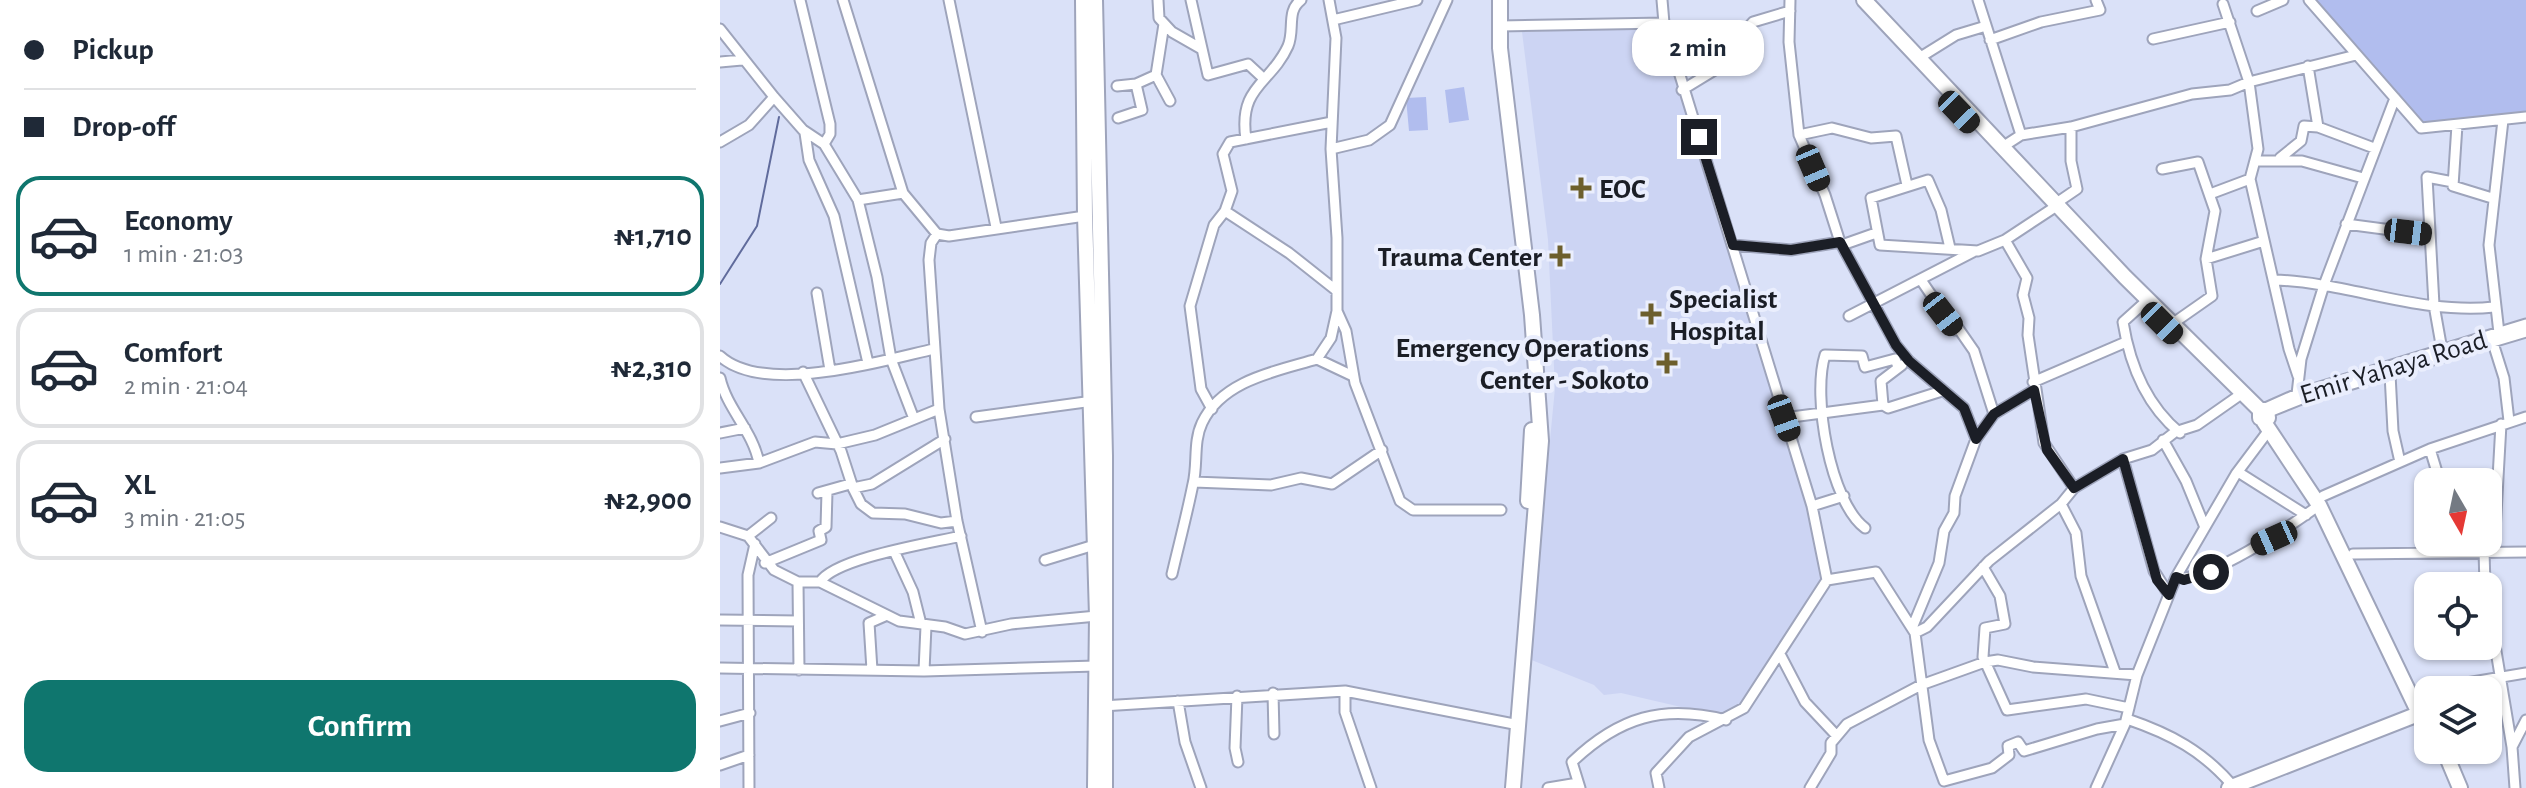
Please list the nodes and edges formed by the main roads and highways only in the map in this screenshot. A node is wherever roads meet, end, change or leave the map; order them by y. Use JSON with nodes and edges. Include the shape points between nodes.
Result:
{"nodes":[{"id":1,"x":1083,"y":0,"type":"edge"},
{"id":2,"x":1095,"y":0,"type":"edge"},
{"id":3,"x":1492,"y":0,"type":"edge"},
{"id":4,"x":1500,"y":0,"type":"edge"},
{"id":5,"x":1851,"y":0,"type":"edge"},
{"id":6,"x":1864,"y":0,"type":"edge"},
{"id":7,"x":2054,"y":207,"type":"junction"},
{"id":8,"x":2265,"y":417,"type":"junction"},
{"id":9,"x":2321,"y":501,"type":"junction"},
{"id":10,"x":2414,"y":690,"type":"edge"},
{"id":11,"x":2414,"y":690,"type":"edge"},
{"id":12,"x":2414,"y":695,"type":"edge"},
{"id":13,"x":1101,"y":706,"type":"junction"},
{"id":14,"x":2414,"y":721,"type":"edge"},
{"id":15,"x":2405,"y":722,"type":"junction"},
{"id":16,"x":1514,"y":724,"type":"junction"},
{"id":17,"x":2414,"y":726,"type":"edge"},
{"id":18,"x":2441,"y":764,"type":"edge"},
{"id":19,"x":2450,"y":764,"type":"edge"},
{"id":20,"x":2236,"y":787,"type":"edge"},
{"id":21,"x":1095,"y":788,"type":"edge"},
{"id":22,"x":1105,"y":788,"type":"edge"},
{"id":23,"x":1505,"y":788,"type":"edge"},
{"id":24,"x":1513,"y":788,"type":"edge"},
{"id":25,"x":2451,"y":788,"type":"edge"},
{"id":26,"x":2460,"y":788,"type":"edge"}],
"edges":[{"from":1,"to":13,"type":"main road"},
{"from":2,"to":13,"type":"main road","via":[[1105,438]]},
{"from":3,"to":16,"type":"main road","via":[[1491,50],[1532,419]]},
{"from":4,"to":16,"type":"main road","via":[[1541,463]]},
{"from":5,"to":7,"type":"main road"},
{"from":6,"to":7,"type":"main road","via":[[2004,146]]},
{"from":7,"to":8,"type":"main road"},
{"from":7,"to":8,"type":"main road","via":[[2143,304],[2237,397]]},
{"from":8,"to":9,"type":"main road"},
{"from":9,"to":10,"type":"main road","via":[[2353,554]]},
{"from":9,"to":11,"type":"main road"},
{"from":12,"to":15,"type":"main road"},
{"from":13,"to":21,"type":"main road"},
{"from":13,"to":22,"type":"main road"},
{"from":14,"to":15,"type":"main road"},
{"from":15,"to":17,"type":"main road"},
{"from":15,"to":20,"type":"main road"},
{"from":16,"to":23,"type":"main road"},
{"from":16,"to":24,"type":"main road"},
{"from":18,"to":25,"type":"main road"},
{"from":19,"to":26,"type":"main road"}]}
